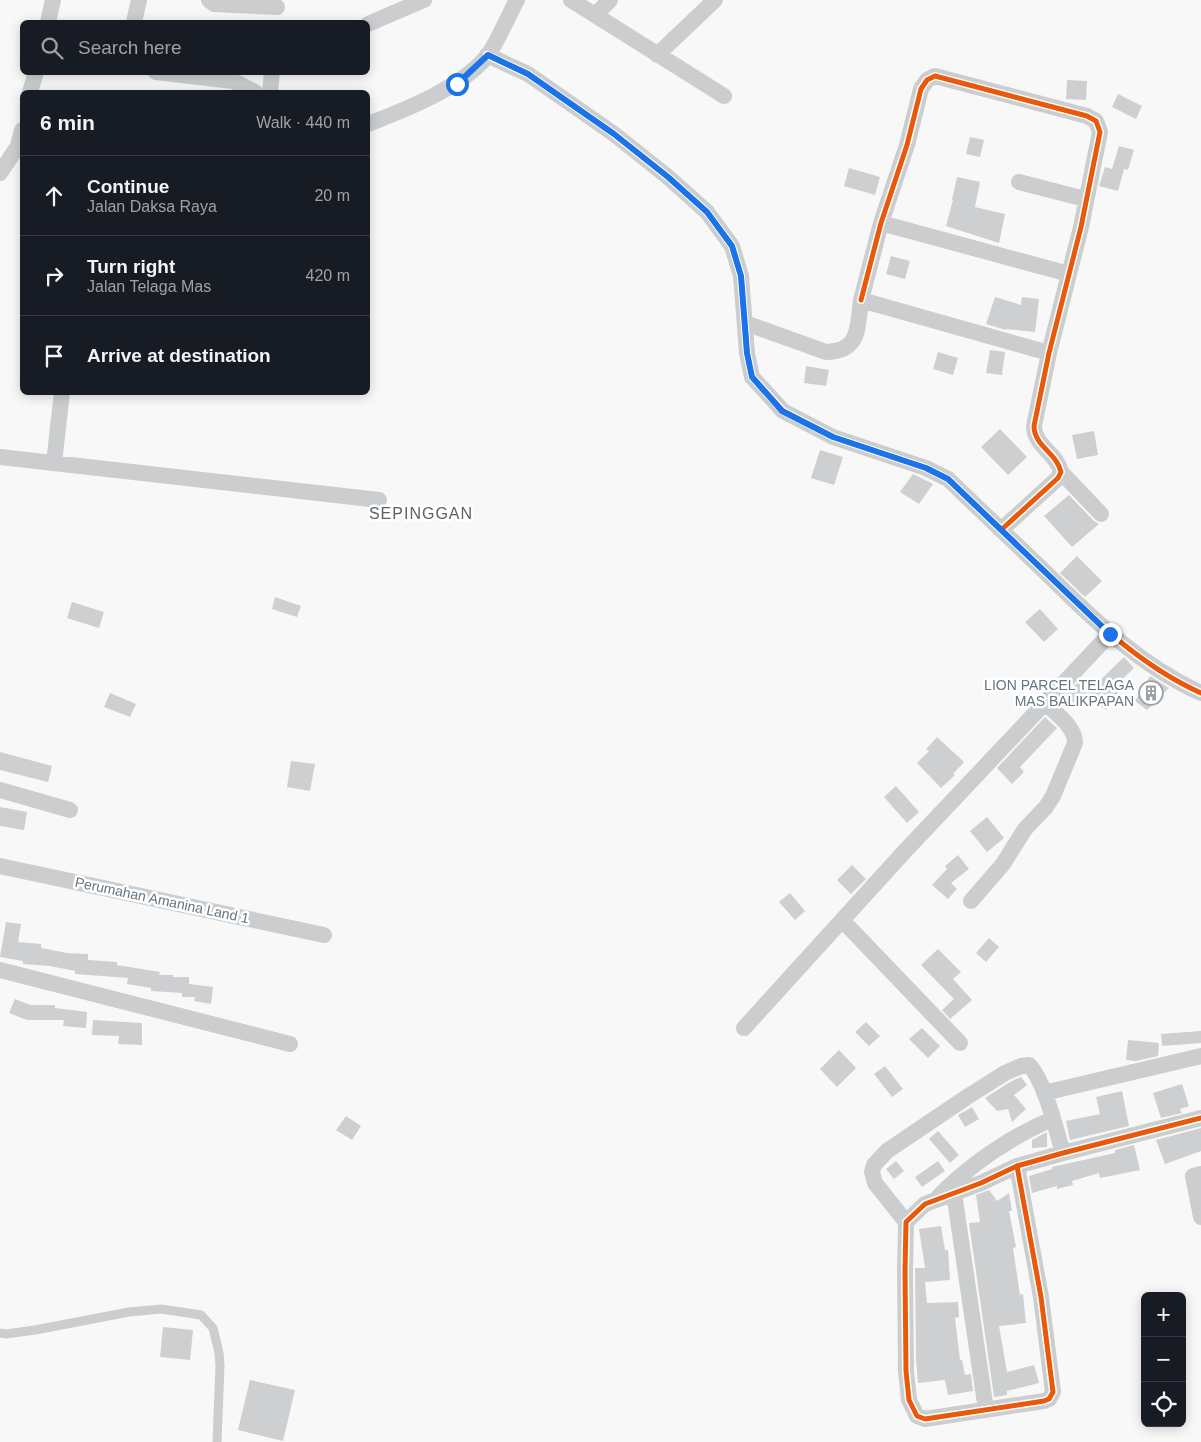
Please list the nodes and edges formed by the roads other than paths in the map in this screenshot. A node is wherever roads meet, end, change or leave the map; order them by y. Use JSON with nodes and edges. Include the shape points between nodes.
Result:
{"nodes":[{"id":1,"x":53,"y":0,"type":"edge"},
{"id":2,"x":139,"y":0,"type":"edge"},
{"id":3,"x":209,"y":0,"type":"edge"},
{"id":4,"x":424,"y":0,"type":"edge"},
{"id":5,"x":517,"y":0,"type":"edge"},
{"id":6,"x":571,"y":0,"type":"edge"},
{"id":7,"x":610,"y":0,"type":"edge"},
{"id":8,"x":715,"y":0,"type":"edge"},
{"id":9,"x":277,"y":10,"type":"edge"},
{"id":10,"x":595,"y":15,"type":"junction"},
{"id":11,"x":48,"y":20,"type":"edge"},
{"id":12,"x":134,"y":20,"type":"edge"},
{"id":13,"x":370,"y":23,"type":"edge"},
{"id":14,"x":488,"y":55,"type":"junction"},
{"id":15,"x":657,"y":55,"type":"junction"},
{"id":16,"x":35,"y":75,"type":"edge"},
{"id":17,"x":182,"y":75,"type":"edge"},
{"id":18,"x":272,"y":75,"type":"edge"},
{"id":19,"x":31,"y":90,"type":"edge"},
{"id":20,"x":252,"y":90,"type":"edge"},
{"id":21,"x":270,"y":90,"type":"edge"},
{"id":22,"x":724,"y":96,"type":"dead end"},
{"id":23,"x":370,"y":123,"type":"edge"},
{"id":24,"x":20,"y":146,"type":"edge"},
{"id":25,"x":0,"y":173,"type":"edge"},
{"id":26,"x":1019,"y":182,"type":"dead end"},
{"id":27,"x":1085,"y":200,"type":"junction"},
{"id":28,"x":881,"y":222,"type":"junction"},
{"id":29,"x":1069,"y":274,"type":"junction"},
{"id":30,"x":861,"y":300,"type":"junction"},
{"id":31,"x":746,"y":323,"type":"junction"},
{"id":32,"x":1049,"y":353,"type":"junction"},
{"id":33,"x":62,"y":395,"type":"edge"},
{"id":34,"x":0,"y":457,"type":"edge"},
{"id":35,"x":54,"y":463,"type":"junction"},
{"id":36,"x":1061,"y":472,"type":"junction"},
{"id":37,"x":379,"y":500,"type":"dead end"},
{"id":38,"x":1101,"y":514,"type":"dead end"},
{"id":39,"x":1001,"y":530,"type":"junction"},
{"id":40,"x":1110,"y":634,"type":"junction"},
{"id":41,"x":1201,"y":693,"type":"edge"},
{"id":42,"x":1045,"y":703,"type":"junction"},
{"id":43,"x":0,"y":790,"type":"edge"},
{"id":44,"x":70,"y":810,"type":"dead end"},
{"id":45,"x":0,"y":866,"type":"edge"},
{"id":46,"x":971,"y":901,"type":"dead end"},
{"id":47,"x":842,"y":920,"type":"junction"},
{"id":48,"x":324,"y":935,"type":"dead end"},
{"id":49,"x":0,"y":970,"type":"edge"},
{"id":50,"x":744,"y":1028,"type":"dead end"},
{"id":51,"x":960,"y":1043,"type":"dead end"},
{"id":52,"x":290,"y":1044,"type":"dead end"},
{"id":53,"x":1201,"y":1056,"type":"edge"},
{"id":54,"x":1044,"y":1093,"type":"junction"},
{"id":55,"x":1052,"y":1118,"type":"junction"},
{"id":56,"x":1201,"y":1118,"type":"edge"},
{"id":57,"x":1063,"y":1153,"type":"junction"},
{"id":58,"x":1017,"y":1166,"type":"junction"},
{"id":59,"x":1201,"y":1174,"type":"edge"},
{"id":60,"x":954,"y":1193,"type":"junction"},
{"id":61,"x":936,"y":1199,"type":"junction"},
{"id":62,"x":1201,"y":1217,"type":"edge"},
{"id":63,"x":906,"y":1222,"type":"junction"},
{"id":64,"x":0,"y":1333,"type":"edge"},
{"id":65,"x":986,"y":1410,"type":"junction"},
{"id":66,"x":217,"y":1442,"type":"edge"}],
"edges":[{"from":1,"to":11,"type":"street"},
{"from":2,"to":12,"type":"street"},
{"from":3,"to":9,"type":"street","via":[[214,4]]},
{"from":4,"to":13,"type":"street"},
{"from":5,"to":14,"type":"street"},
{"from":6,"to":10,"type":"street"},
{"from":7,"to":10,"type":"street"},
{"from":8,"to":15,"type":"street"},
{"from":10,"to":15,"type":"street"},
{"from":14,"to":23,"type":"street","via":[[457,84]]},
{"from":14,"to":31,"type":"street","via":[[528,74],[614,134],[707,212],[732,246],[741,276]]},
{"from":15,"to":22,"type":"street"},
{"from":16,"to":19,"type":"street"},
{"from":17,"to":20,"type":"street","via":[[233,81]]},
{"from":18,"to":21,"type":"street"},
{"from":24,"to":25,"type":"street"},
{"from":26,"to":27,"type":"street"},
{"from":27,"to":28,"type":"street","via":[[1100,132],[1096,121],[935,76],[927,80],[921,89],[907,145]]},
{"from":27,"to":29,"type":"street"},
{"from":28,"to":29,"type":"street"},
{"from":28,"to":30,"type":"street"},
{"from":29,"to":32,"type":"street"},
{"from":30,"to":31,"type":"street","via":[[855,336],[847,348],[837,352],[826,352]]},
{"from":30,"to":32,"type":"street"},
{"from":31,"to":39,"type":"street","via":[[752,377],[782,411],[833,437],[926,468],[948,479]]},
{"from":32,"to":36,"type":"street","via":[[1034,434],[1060,465]]},
{"from":33,"to":35,"type":"street"},
{"from":34,"to":35,"type":"street"},
{"from":35,"to":37,"type":"street"},
{"from":36,"to":38,"type":"street"},
{"from":36,"to":39,"type":"street"},
{"from":39,"to":40,"type":"street"},
{"from":40,"to":41,"type":"street","via":[[1142,659]]},
{"from":40,"to":42,"type":"street"},
{"from":42,"to":46,"type":"street","via":[[1071,728],[1074,743],[1050,802],[1025,829],[1003,864]]},
{"from":42,"to":47,"type":"street"},
{"from":43,"to":44,"type":"street"},
{"from":45,"to":48,"type":"street","name":"Perumahan Amanina Land 1"},
{"from":47,"to":50,"type":"street"},
{"from":47,"to":51,"type":"street"},
{"from":49,"to":52,"type":"street"},
{"from":53,"to":54,"type":"street"},
{"from":54,"to":55,"type":"street"},
{"from":54,"to":63,"type":"street","via":[[1035,1071],[1029,1065],[1021,1066],[967,1097],[888,1151],[874,1165],[872,1172],[875,1183]]},
{"from":55,"to":57,"type":"street"},
{"from":55,"to":61,"type":"street","via":[[1014,1137],[952,1182]]},
{"from":56,"to":57,"type":"street"},
{"from":57,"to":58,"type":"street"},
{"from":58,"to":60,"type":"street"},
{"from":58,"to":65,"type":"street","via":[[1041,1297],[1053,1392],[1044,1401]]},
{"from":59,"to":62,"type":"street","via":[[1193,1176]]},
{"from":60,"to":61,"type":"street"},
{"from":60,"to":65,"type":"street"},
{"from":61,"to":63,"type":"street","via":[[925,1204]]},
{"from":63,"to":65,"type":"street","via":[[906,1371],[913,1410],[925,1419]]},
{"from":64,"to":66,"type":"lane","via":[[145,1310],[161,1309],[201,1316],[213,1328],[220,1353]]}]}
